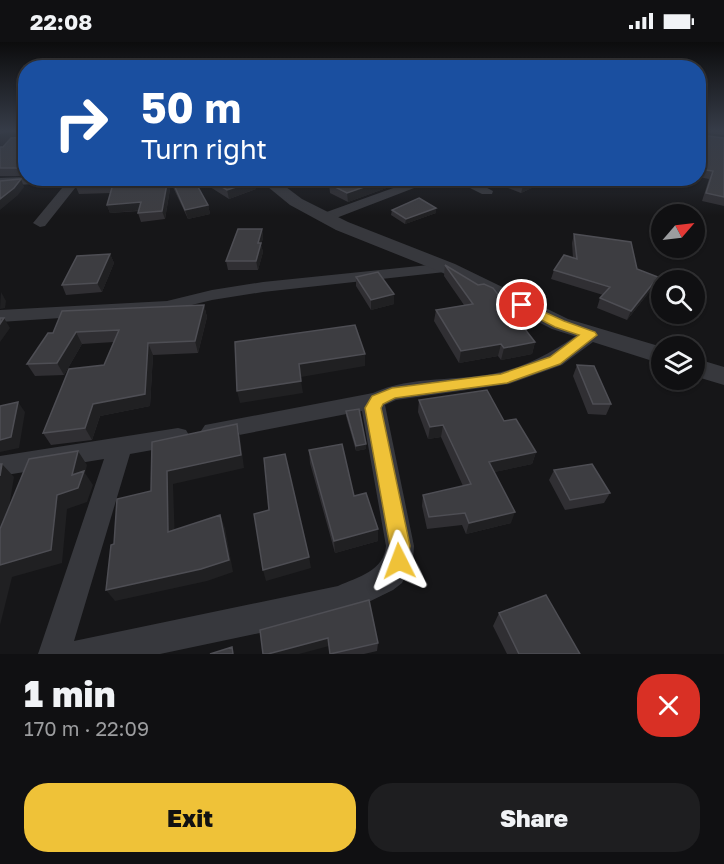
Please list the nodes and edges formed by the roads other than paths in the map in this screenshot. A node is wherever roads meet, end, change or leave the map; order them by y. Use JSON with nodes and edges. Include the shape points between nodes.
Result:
{"nodes":[{"id":1,"x":18,"y":181,"type":"edge"},
{"id":2,"x":0,"y":182,"type":"edge"},
{"id":3,"x":70,"y":186,"type":"edge"},
{"id":4,"x":275,"y":186,"type":"edge"},
{"id":5,"x":412,"y":186,"type":"edge"},
{"id":6,"x":476,"y":186,"type":"edge"},
{"id":7,"x":488,"y":191,"type":"dead end"},
{"id":8,"x":326,"y":217,"type":"junction"},
{"id":9,"x":40,"y":223,"type":"dead end"},
{"id":10,"x":448,"y":268,"type":"junction"},
{"id":11,"x":0,"y":316,"type":"edge"},
{"id":12,"x":590,"y":335,"type":"junction"},
{"id":13,"x":651,"y":353,"type":"edge"},
{"id":14,"x":705,"y":370,"type":"edge"},
{"id":15,"x":724,"y":376,"type":"edge"},
{"id":16,"x":377,"y":400,"type":"junction"},
{"id":17,"x":120,"y":447,"type":"junction"},
{"id":18,"x":0,"y":466,"type":"edge"},
{"id":19,"x":54,"y":654,"type":"edge"},
{"id":20,"x":82,"y":654,"type":"edge"}],
"edges":[{"from":1,"to":2,"type":"street"},
{"from":3,"to":9,"type":"street"},
{"from":4,"to":8,"type":"street"},
{"from":5,"to":8,"type":"street"},
{"from":6,"to":7,"type":"street"},
{"from":8,"to":10,"type":"street"},
{"from":10,"to":11,"type":"street","via":[[263,287],[167,306]]},
{"from":10,"to":12,"type":"street"},
{"from":12,"to":13,"type":"street"},
{"from":12,"to":16,"type":"street","via":[[555,360],[502,379],[392,393]]},
{"from":14,"to":15,"type":"street"},
{"from":16,"to":17,"type":"street"},
{"from":16,"to":20,"type":"street","via":[[373,408],[400,546],[399,561],[392,573],[339,601]]},
{"from":17,"to":18,"type":"street"},
{"from":17,"to":19,"type":"street"}]}
